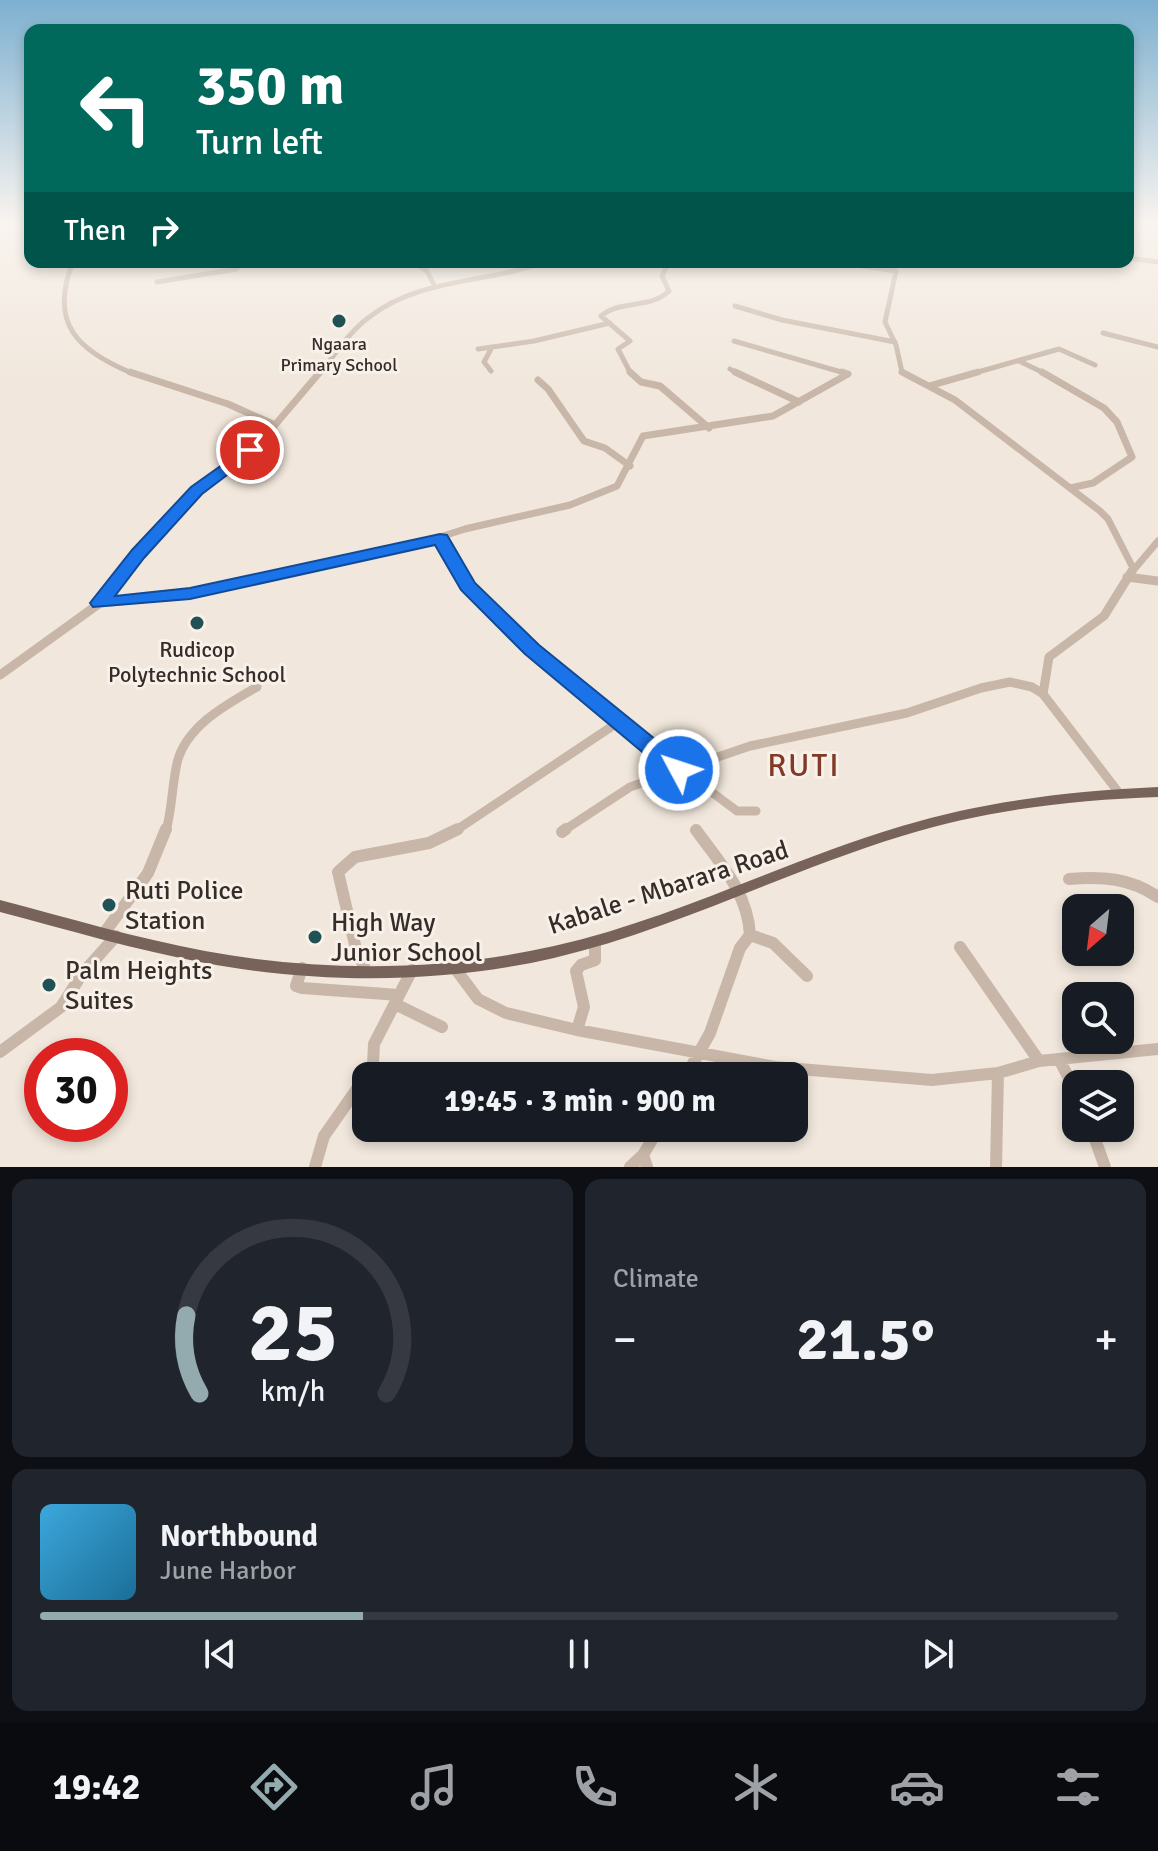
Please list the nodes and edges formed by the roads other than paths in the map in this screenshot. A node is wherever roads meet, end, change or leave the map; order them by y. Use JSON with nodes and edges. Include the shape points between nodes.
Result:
{"nodes":[{"id":1,"x":70,"y":275,"type":"edge"},
{"id":2,"x":197,"y":275,"type":"edge"},
{"id":3,"x":429,"y":275,"type":"edge"},
{"id":4,"x":487,"y":275,"type":"edge"},
{"id":5,"x":662,"y":275,"type":"edge"},
{"id":6,"x":894,"y":275,"type":"edge"},
{"id":7,"x":157,"y":282,"type":"dead end"},
{"id":8,"x":434,"y":285,"type":"junction"},
{"id":9,"x":735,"y":306,"type":"dead end"},
{"id":10,"x":610,"y":323,"type":"junction"},
{"id":11,"x":1103,"y":333,"type":"dead end"},
{"id":12,"x":734,"y":341,"type":"dead end"},
{"id":13,"x":895,"y":342,"type":"junction"},
{"id":14,"x":1158,"y":347,"type":"edge"},
{"id":15,"x":478,"y":349,"type":"dead end"},
{"id":16,"x":491,"y":349,"type":"junction"},
{"id":17,"x":1019,"y":361,"type":"junction"},
{"id":18,"x":1095,"y":365,"type":"dead end"},
{"id":19,"x":730,"y":369,"type":"dead end"},
{"id":20,"x":491,"y":371,"type":"dead end"},
{"id":21,"x":538,"y":380,"type":"dead end"},
{"id":22,"x":928,"y":386,"type":"junction"},
{"id":23,"x":799,"y":402,"type":"junction"},
{"id":24,"x":275,"y":425,"type":"junction"},
{"id":25,"x":709,"y":428,"type":"junction"},
{"id":26,"x":630,"y":466,"type":"junction"},
{"id":27,"x":1069,"y":488,"type":"junction"},
{"id":28,"x":440,"y":539,"type":"junction"},
{"id":29,"x":1158,"y":541,"type":"edge"},
{"id":30,"x":1132,"y":566,"type":"junction"},
{"id":31,"x":1127,"y":577,"type":"junction"},
{"id":32,"x":1158,"y":581,"type":"edge"},
{"id":33,"x":100,"y":603,"type":"junction"},
{"id":34,"x":0,"y":675,"type":"edge"},
{"id":35,"x":257,"y":687,"type":"dead end"},
{"id":36,"x":1043,"y":694,"type":"junction"},
{"id":37,"x":620,"y":721,"type":"junction"},
{"id":38,"x":681,"y":770,"type":"junction"},
{"id":39,"x":1158,"y":792,"type":"edge"},
{"id":40,"x":1119,"y":793,"type":"junction"},
{"id":41,"x":756,"y":811,"type":"dead end"},
{"id":42,"x":696,"y":830,"type":"dead end"},
{"id":43,"x":562,"y":832,"type":"dead end"},
{"id":44,"x":1069,"y":879,"type":"dead end"},
{"id":45,"x":741,"y":893,"type":"junction"},
{"id":46,"x":1158,"y":897,"type":"edge"},
{"id":47,"x":0,"y":906,"type":"edge"},
{"id":48,"x":110,"y":934,"type":"junction"},
{"id":49,"x":750,"y":935,"type":"junction"},
{"id":50,"x":595,"y":942,"type":"junction"},
{"id":51,"x":960,"y":947,"type":"dead end"},
{"id":52,"x":454,"y":967,"type":"junction"},
{"id":53,"x":302,"y":968,"type":"junction"},
{"id":54,"x":412,"y":970,"type":"junction"},
{"id":55,"x":366,"y":971,"type":"junction"},
{"id":56,"x":807,"y":976,"type":"dead end"},
{"id":57,"x":397,"y":999,"type":"junction"},
{"id":58,"x":442,"y":1027,"type":"dead end"},
{"id":59,"x":577,"y":1030,"type":"junction"},
{"id":60,"x":1158,"y":1049,"type":"edge"},
{"id":61,"x":0,"y":1052,"type":"edge"},
{"id":62,"x":698,"y":1052,"type":"junction"},
{"id":63,"x":1059,"y":1059,"type":"junction"},
{"id":64,"x":1039,"y":1061,"type":"junction"},
{"id":65,"x":373,"y":1062,"type":"edge"},
{"id":66,"x":693,"y":1062,"type":"edge"},
{"id":67,"x":1065,"y":1070,"type":"edge"},
{"id":68,"x":998,"y":1073,"type":"junction"},
{"id":69,"x":352,"y":1096,"type":"edge"},
{"id":70,"x":653,"y":1142,"type":"edge"},
{"id":71,"x":1096,"y":1142,"type":"edge"},
{"id":72,"x":645,"y":1161,"type":"edge"},
{"id":73,"x":315,"y":1167,"type":"edge"},
{"id":74,"x":630,"y":1167,"type":"edge"},
{"id":75,"x":996,"y":1167,"type":"edge"},
{"id":76,"x":1105,"y":1167,"type":"edge"}],
"edges":[{"from":1,"to":24,"type":"street","via":[[62,307],[74,332],[98,357]]},
{"from":2,"to":7,"type":"street"},
{"from":3,"to":8,"type":"street"},
{"from":4,"to":8,"type":"street"},
{"from":5,"to":10,"type":"street","via":[[669,294],[656,302],[604,311],[601,316]]},
{"from":6,"to":13,"type":"street","via":[[885,322]]},
{"from":8,"to":24,"type":"street","via":[[367,318]]},
{"from":9,"to":13,"type":"street"},
{"from":10,"to":16,"type":"street"},
{"from":10,"to":25,"type":"street","via":[[630,341],[618,349],[631,374],[660,386]]},
{"from":11,"to":14,"type":"street"},
{"from":12,"to":23,"type":"street","via":[[848,373]]},
{"from":13,"to":22,"type":"street","via":[[902,372]]},
{"from":15,"to":16,"type":"street"},
{"from":16,"to":20,"type":"street","via":[[484,362]]},
{"from":17,"to":18,"type":"street","via":[[1059,349]]},
{"from":17,"to":22,"type":"street"},
{"from":17,"to":27,"type":"street","via":[[1102,406],[1129,438],[1132,457],[1093,483]]},
{"from":19,"to":23,"type":"street"},
{"from":21,"to":26,"type":"street","via":[[584,441]]},
{"from":22,"to":27,"type":"street","via":[[955,400]]},
{"from":23,"to":25,"type":"street","via":[[760,419]]},
{"from":24,"to":33,"type":"street","via":[[196,490]]},
{"from":25,"to":26,"type":"street","via":[[643,436]]},
{"from":26,"to":28,"type":"street","via":[[617,486],[596,496]]},
{"from":27,"to":30,"type":"street","via":[[1108,519]]},
{"from":28,"to":33,"type":"street","via":[[190,594]]},
{"from":28,"to":37,"type":"street","via":[[468,586],[532,650]]},
{"from":29,"to":30,"type":"street"},
{"from":30,"to":31,"type":"street"},
{"from":31,"to":32,"type":"street"},
{"from":31,"to":36,"type":"street","via":[[1103,616],[1049,658]]},
{"from":33,"to":34,"type":"street"},
{"from":35,"to":48,"type":"street","via":[[223,707],[184,746],[159,850]]},
{"from":36,"to":38,"type":"street","via":[[1010,682],[981,688],[938,705],[750,746]]},
{"from":36,"to":40,"type":"street"},
{"from":37,"to":38,"type":"street"},
{"from":37,"to":55,"type":"street","via":[[457,831],[422,846],[361,854],[340,866],[356,949]]},
{"from":38,"to":41,"type":"street","via":[[737,811]]},
{"from":38,"to":43,"type":"street","via":[[630,787]]},
{"from":39,"to":40,"type":"main road","name":"Kabale - Mbarara Road"},
{"from":40,"to":45,"type":"main road","name":"Kabale - Mbarara Road","via":[[932,822],[866,842]]},
{"from":42,"to":45,"type":"street"},
{"from":44,"to":46,"type":"street","via":[[1125,878]]},
{"from":45,"to":49,"type":"street"},
{"from":45,"to":50,"type":"main road","name":"Kabale - Mbarara Road"},
{"from":47,"to":48,"type":"main road","name":"Kabale - Mbarara Road"},
{"from":48,"to":53,"type":"main road","name":"Kabale - Mbarara Road","via":[[235,962]]},
{"from":48,"to":61,"type":"street","via":[[61,1007]]},
{"from":49,"to":56,"type":"street","via":[[773,943]]},
{"from":49,"to":62,"type":"street"},
{"from":50,"to":52,"type":"main road","name":"Kabale - Mbarara Road"},
{"from":50,"to":59,"type":"street","via":[[595,960],[576,971],[584,1007]]},
{"from":51,"to":64,"type":"street"},
{"from":52,"to":54,"type":"main road","name":"Kabale - Mbarara Road"},
{"from":52,"to":59,"type":"street","via":[[478,999],[506,1013]]},
{"from":53,"to":55,"type":"main road","name":"Kabale - Mbarara Road"},
{"from":53,"to":57,"type":"street","via":[[296,986],[303,991],[349,990]]},
{"from":54,"to":55,"type":"main road","name":"Kabale - Mbarara Road"},
{"from":54,"to":57,"type":"street"},
{"from":57,"to":58,"type":"street"},
{"from":57,"to":65,"type":"street","via":[[374,1044]]},
{"from":59,"to":62,"type":"street"},
{"from":60,"to":63,"type":"street"},
{"from":62,"to":66,"type":"street"},
{"from":62,"to":68,"type":"street","via":[[775,1067],[932,1080]]},
{"from":63,"to":64,"type":"street"},
{"from":63,"to":67,"type":"street"},
{"from":64,"to":68,"type":"street"},
{"from":68,"to":75,"type":"street"},
{"from":69,"to":73,"type":"street","via":[[324,1136]]},
{"from":70,"to":72,"type":"street"},
{"from":71,"to":76,"type":"street"},
{"from":72,"to":74,"type":"street"}]}
